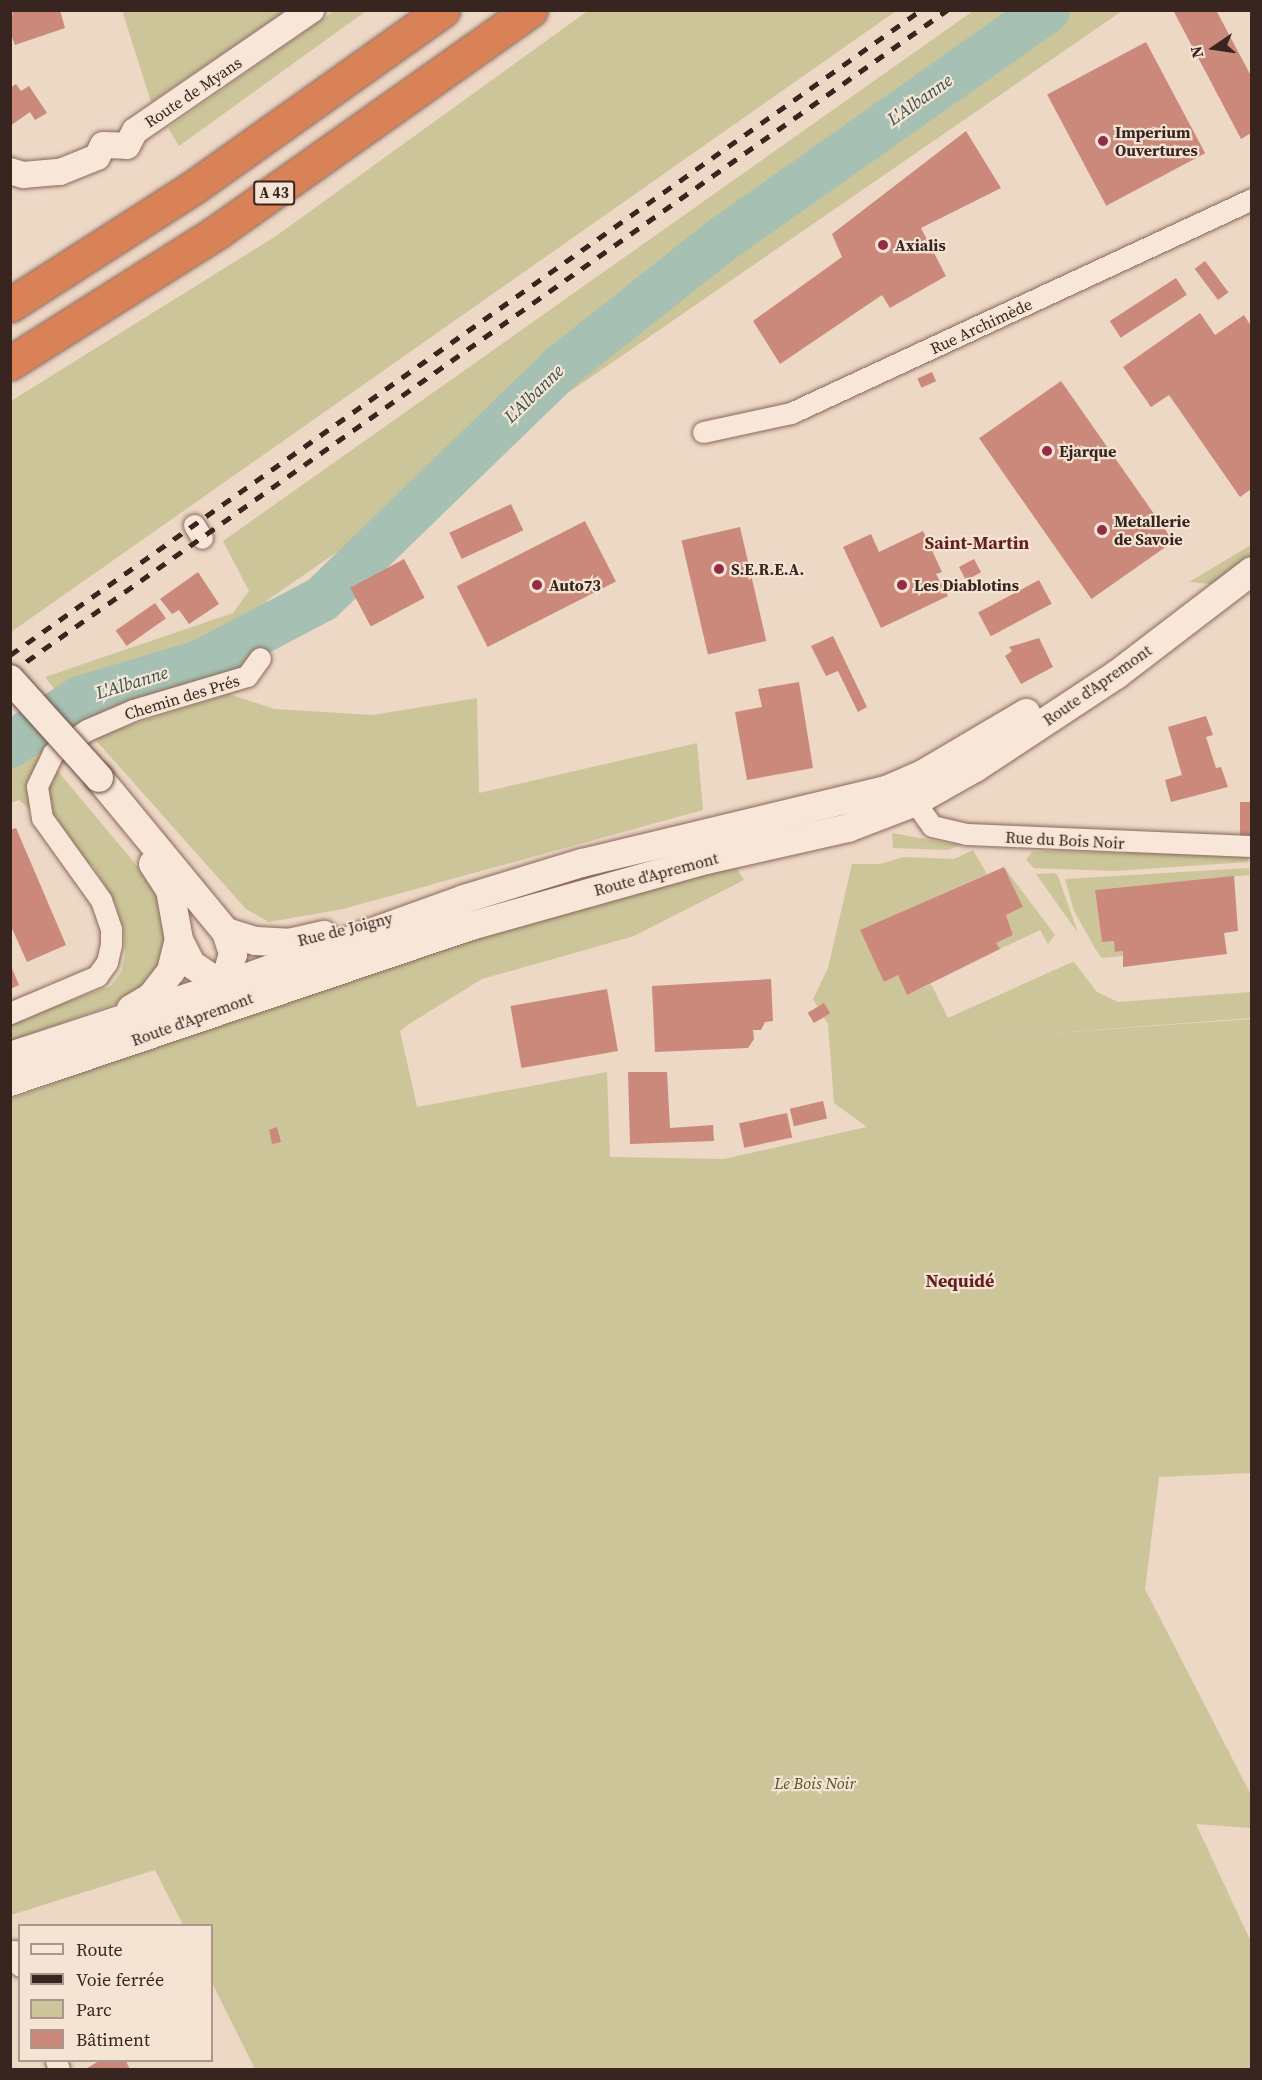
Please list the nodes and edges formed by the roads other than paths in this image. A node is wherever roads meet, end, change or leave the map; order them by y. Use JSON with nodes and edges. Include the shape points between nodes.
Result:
{"nodes":[{"id":1,"x":311,"y":10,"type":"edge"},
{"id":2,"x":443,"y":10,"type":"edge"},
{"id":3,"x":530,"y":10,"type":"edge"},
{"id":4,"x":10,"y":171,"type":"edge"},
{"id":5,"x":1251,"y":200,"type":"edge"},
{"id":6,"x":10,"y":305,"type":"edge"},
{"id":7,"x":10,"y":363,"type":"edge"},
{"id":8,"x":703,"y":432,"type":"dead end"},
{"id":9,"x":1251,"y":571,"type":"edge"},
{"id":10,"x":260,"y":658,"type":"dead end"},
{"id":11,"x":10,"y":679,"type":"edge"},
{"id":12,"x":99,"y":778,"type":"junction"},
{"id":13,"x":907,"y":793,"type":"junction"},
{"id":14,"x":1251,"y":846,"type":"edge"},
{"id":15,"x":464,"y":899,"type":"junction"},
{"id":16,"x":226,"y":932,"type":"junction"},
{"id":17,"x":179,"y":940,"type":"junction"},
{"id":18,"x":228,"y":999,"type":"junction"},
{"id":19,"x":10,"y":1013,"type":"edge"},
{"id":20,"x":99,"y":1026,"type":"junction"},
{"id":21,"x":10,"y":1056,"type":"edge"},
{"id":22,"x":10,"y":1082,"type":"edge"}],
"edges":[{"from":1,"to":4,"type":"street","name":"Route de Myans","via":[[135,131],[127,147],[103,145],[97,158],[60,172],[23,176]]},
{"from":2,"to":6,"type":"highway","via":[[191,189]]},
{"from":3,"to":7,"type":"highway","number":"A 43","via":[[226,225]]},
{"from":5,"to":8,"type":"street","name":"Rue Archimède","via":[[791,413]]},
{"from":9,"to":13,"type":"main road","name":"Route d'Apremont"},
{"from":10,"to":19,"type":"street","name":"Chemin des Prés","via":[[247,676],[133,710],[87,730],[53,753],[37,786],[42,818],[101,900],[111,929],[111,944],[107,962],[97,976]]},
{"from":11,"to":12,"type":"main road","bridge":true},
{"from":12,"to":16,"type":"main road"},
{"from":12,"to":17,"type":"main road","via":[[170,890]]},
{"from":13,"to":14,"type":"street","name":"Rue du Bois Noir","via":[[932,825],[966,834]]},
{"from":13,"to":15,"type":"main road","name":"Route d'Apremont","via":[[814,809],[582,863]]},
{"from":13,"to":18,"type":"main road","name":"Route d'Apremont","via":[[849,828],[706,860]]},
{"from":15,"to":16,"type":"main road","name":"Rue de Joigny","via":[[289,943],[256,941]]},
{"from":15,"to":18,"type":"main road","name":"Route d'Apremont"},
{"from":16,"to":18,"type":"main road","via":[[233,954]]},
{"from":17,"to":18,"type":"main road","via":[[191,964]]},
{"from":17,"to":20,"type":"main road","via":[[171,971],[151,998]]},
{"from":18,"to":20,"type":"main road","name":"Route d'Apremont"},
{"from":18,"to":22,"type":"main road","name":"Route d'Apremont"},
{"from":20,"to":21,"type":"main road","name":"Route d'Apremont"}]}
